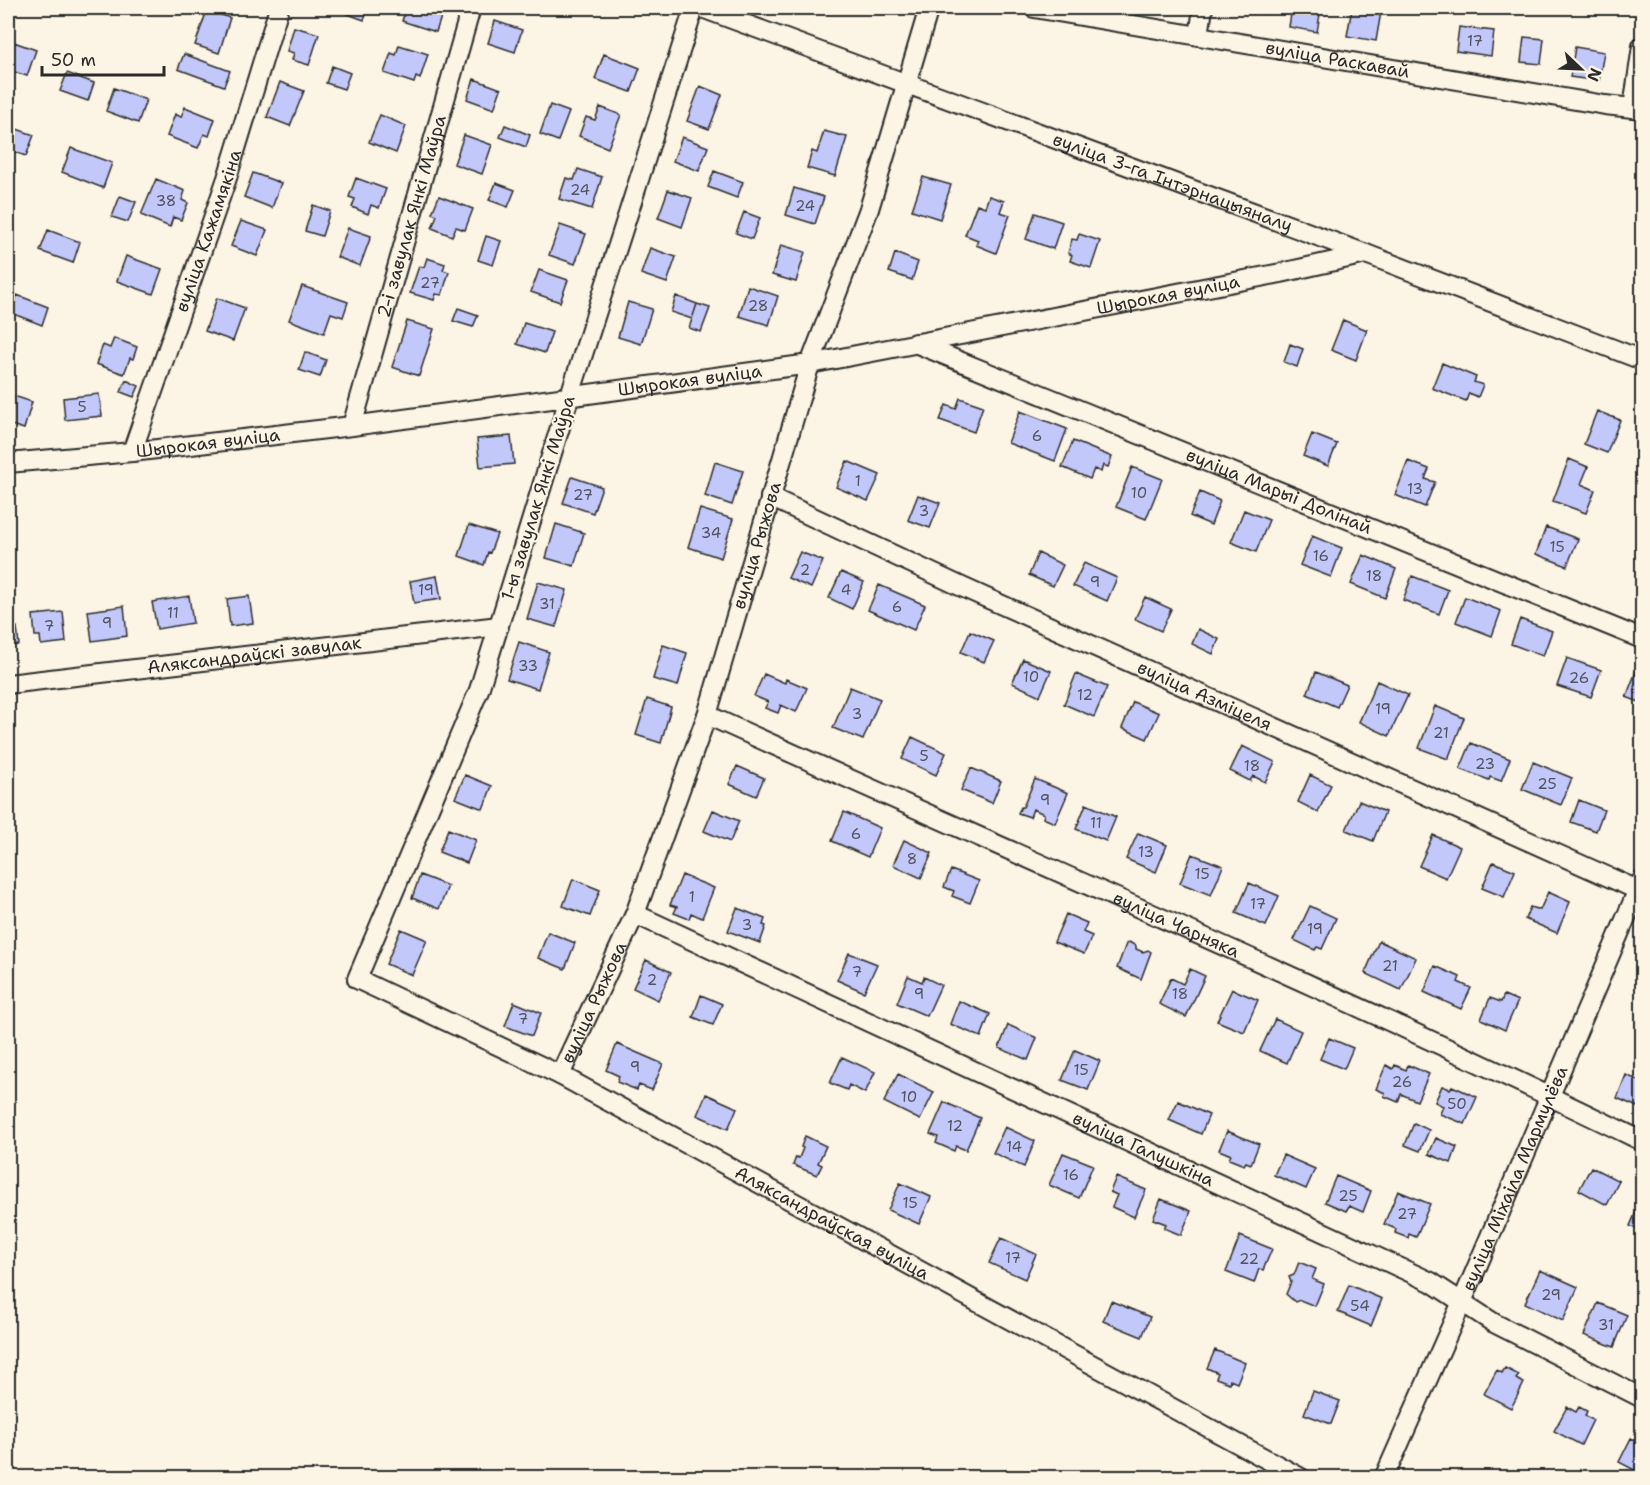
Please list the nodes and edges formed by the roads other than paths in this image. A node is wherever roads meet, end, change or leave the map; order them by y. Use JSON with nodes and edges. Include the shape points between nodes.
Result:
{"nodes":[{"id":1,"x":279,"y":8,"type":"edge"},
{"id":2,"x":471,"y":8,"type":"edge"},
{"id":3,"x":694,"y":8,"type":"edge"},
{"id":4,"x":702,"y":8,"type":"edge"},
{"id":5,"x":929,"y":8,"type":"edge"},
{"id":6,"x":1034,"y":8,"type":"edge"},
{"id":7,"x":1203,"y":8,"type":"edge"},
{"id":8,"x":1198,"y":36,"type":"junction"},
{"id":9,"x":1642,"y":46,"type":"edge"},
{"id":10,"x":906,"y":84,"type":"junction"},
{"id":11,"x":1638,"y":108,"type":"edge"},
{"id":12,"x":1366,"y":254,"type":"junction"},
{"id":13,"x":915,"y":343,"type":"junction"},
{"id":14,"x":1642,"y":360,"type":"edge"},
{"id":15,"x":810,"y":364,"type":"junction"},
{"id":16,"x":570,"y":395,"type":"junction"},
{"id":17,"x":352,"y":426,"type":"junction"},
{"id":18,"x":132,"y":452,"type":"junction"},
{"id":19,"x":8,"y":463,"type":"edge"},
{"id":20,"x":770,"y":498,"type":"junction"},
{"id":21,"x":499,"y":626,"type":"junction"},
{"id":22,"x":1642,"y":639,"type":"edge"},
{"id":23,"x":8,"y":684,"type":"edge"},
{"id":24,"x":707,"y":715,"type":"junction"},
{"id":25,"x":1641,"y":887,"type":"edge"},
{"id":26,"x":635,"y":914,"type":"junction"},
{"id":27,"x":357,"y":979,"type":"joint"},
{"id":28,"x":560,"y":1075,"type":"junction"},
{"id":29,"x":1549,"y":1096,"type":"junction"},
{"id":30,"x":1642,"y":1141,"type":"edge"},
{"id":31,"x":1462,"y":1302,"type":"junction"},
{"id":32,"x":1642,"y":1398,"type":"edge"},
{"id":33,"x":1301,"y":1478,"type":"edge"},
{"id":34,"x":1384,"y":1478,"type":"edge"}],
"edges":[{"from":1,"to":18,"type":"street","name":"вуліца Кажамякіна","via":[[227,178]]},
{"from":2,"to":17,"type":"street","name":"2-і завулак Янкі Маўра"},
{"from":3,"to":16,"type":"street","name":"1-ы завулак Янкі Маўра"},
{"from":4,"to":10,"type":"street","name":"вуліца 3-га Інтэрнацыяналу"},
{"from":5,"to":10,"type":"street","name":"вуліца Рыжова"},
{"from":6,"to":8,"type":"street","name":"вуліца Раскавай"},
{"from":7,"to":8,"type":"street"},
{"from":8,"to":11,"type":"street","name":"вуліца Раскавай"},
{"from":9,"to":11,"type":"street"},
{"from":10,"to":12,"type":"street","name":"вуліца 3-га Інтэрнацыяналу"},
{"from":10,"to":15,"type":"street","name":"вуліца Рыжова","via":[[870,209]]},
{"from":12,"to":13,"type":"street","name":"Шырокая вуліца"},
{"from":12,"to":14,"type":"street","name":"вуліца 3-га Інтэрнацыяналу"},
{"from":13,"to":15,"type":"street","name":"Шырокая вуліца"},
{"from":13,"to":22,"type":"street","name":"вуліца Марыі Долінай"},
{"from":15,"to":16,"type":"street","name":"Шырокая вуліца"},
{"from":15,"to":20,"type":"street","name":"вуліца Рыжова"},
{"from":16,"to":17,"type":"street","name":"Шырокая вуліца"},
{"from":16,"to":21,"type":"street","name":"1-ы завулак Янкі Маўра"},
{"from":17,"to":18,"type":"street","name":"Шырокая вуліца"},
{"from":18,"to":19,"type":"street","name":"Шырокая вуліца"},
{"from":20,"to":24,"type":"street","name":"вуліца Рыжова"},
{"from":20,"to":25,"type":"street","name":"вуліца Азміцеля","via":[[984,597]]},
{"from":21,"to":23,"type":"street","name":"Аляксандраўскі завулак"},
{"from":21,"to":27,"type":"street","name":"1-ы завулак Янкі Маўра","via":[[479,690]]},
{"from":24,"to":26,"type":"street","name":"вуліца Рыжова"},
{"from":24,"to":29,"type":"street","name":"вуліца Чарняка"},
{"from":25,"to":29,"type":"street","name":"вуліца Міхаіла Мармулёва"},
{"from":26,"to":28,"type":"street","name":"вуліца Рыжова"},
{"from":26,"to":31,"type":"street","name":"вуліца Галушкіна","via":[[1431,1282]]},
{"from":27,"to":28,"type":"street","name":"Аляксандраўская вуліца"},
{"from":28,"to":33,"type":"street","name":"Аляксандраўская вуліца"},
{"from":29,"to":30,"type":"street","name":"вуліца Чарняка"},
{"from":29,"to":31,"type":"street","name":"вуліца Міхаіла Мармулёва"},
{"from":31,"to":32,"type":"street","name":"вуліца Галушкіна","via":[[1494,1323]]},
{"from":31,"to":34,"type":"street","name":"вуліца Міхаіла Мармулёва"}]}
